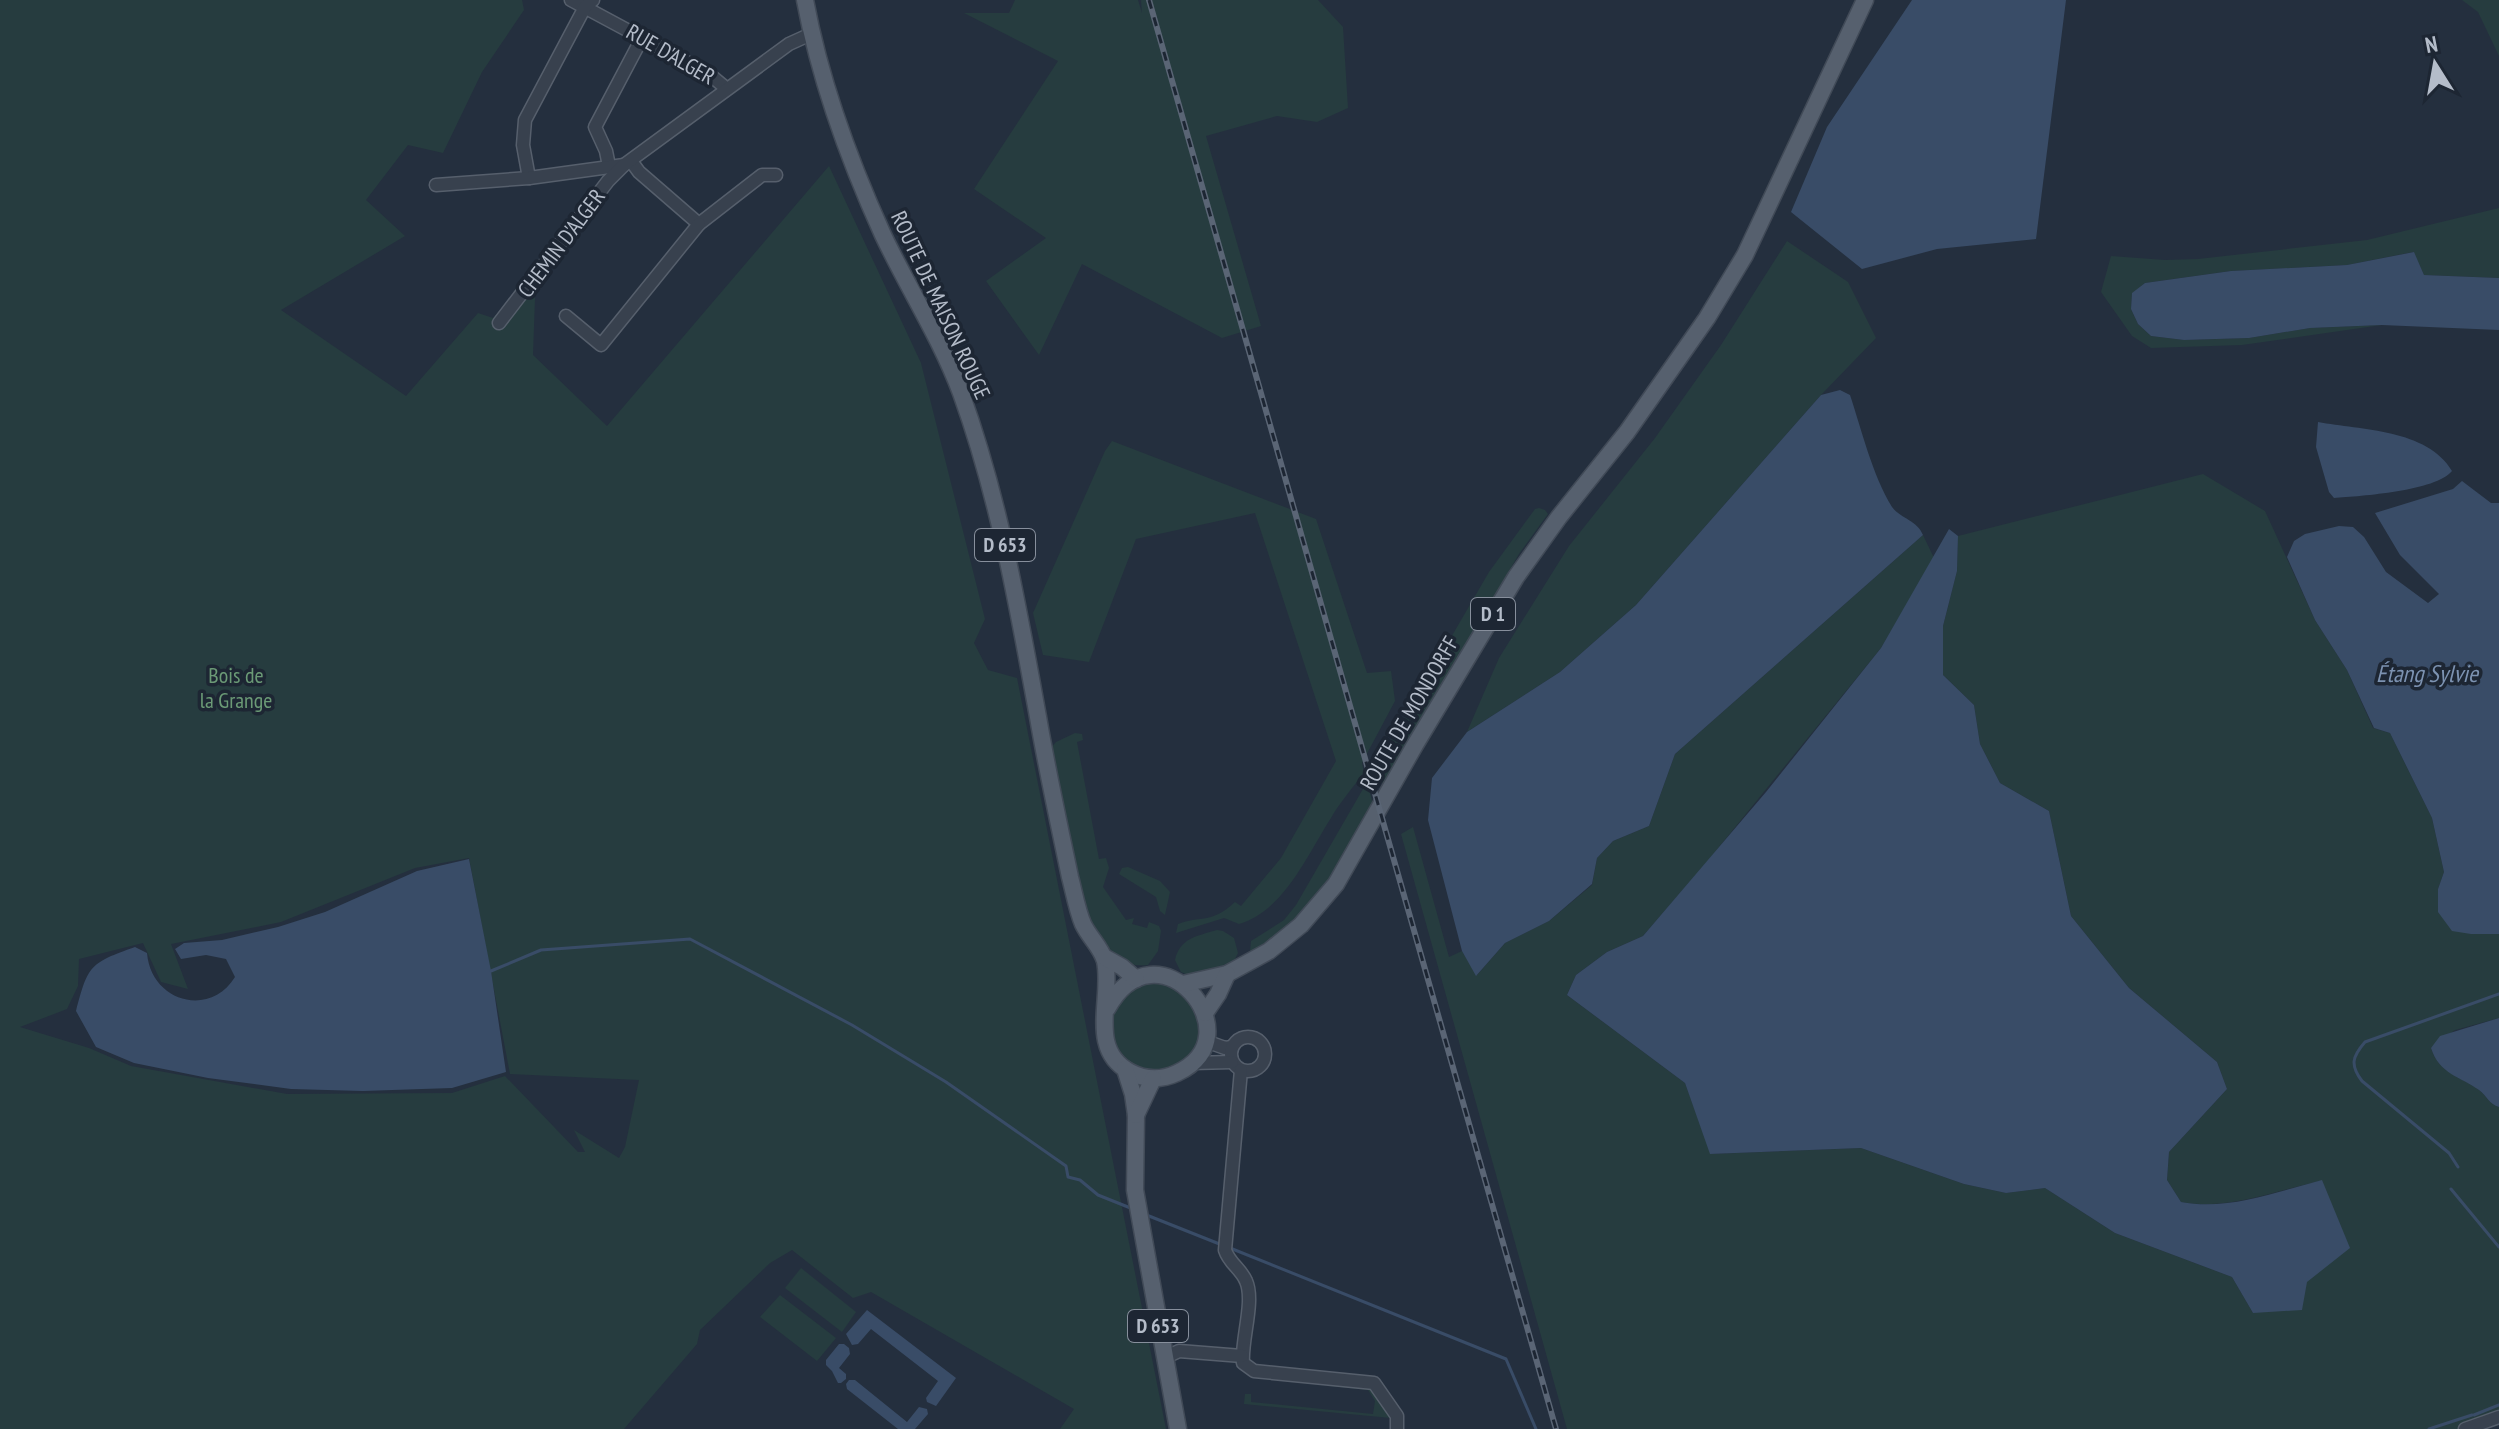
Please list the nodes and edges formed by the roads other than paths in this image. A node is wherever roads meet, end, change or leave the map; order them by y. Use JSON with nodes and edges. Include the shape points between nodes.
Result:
{"nodes":[{"id":1,"x":571,"y":0,"type":"edge"},
{"id":2,"x":805,"y":0,"type":"edge"},
{"id":3,"x":1865,"y":0,"type":"edge"},
{"id":4,"x":589,"y":4,"type":"edge"},
{"id":5,"x":811,"y":34,"type":"junction"},
{"id":6,"x":642,"y":38,"type":"junction"},
{"id":7,"x":727,"y":89,"type":"junction"},
{"id":8,"x":627,"y":163,"type":"junction"},
{"id":9,"x":609,"y":166,"type":"junction"},
{"id":10,"x":776,"y":175,"type":"dead end"},
{"id":11,"x":529,"y":178,"type":"junction"},
{"id":12,"x":436,"y":185,"type":"dead end"},
{"id":13,"x":699,"y":224,"type":"junction"},
{"id":14,"x":566,"y":316,"type":"dead end"},
{"id":15,"x":499,"y":323,"type":"dead end"},
{"id":16,"x":1104,"y":957,"type":"junction"},
{"id":17,"x":1227,"y":974,"type":"junction"},
{"id":18,"x":1136,"y":979,"type":"junction"},
{"id":19,"x":1183,"y":984,"type":"junction"},
{"id":20,"x":1107,"y":1009,"type":"junction"},
{"id":21,"x":1205,"y":1013,"type":"junction"},
{"id":22,"x":1206,"y":1034,"type":"junction"},
{"id":23,"x":1232,"y":1047,"type":"junction"},
{"id":24,"x":1192,"y":1063,"type":"junction"},
{"id":25,"x":1237,"y":1066,"type":"junction"},
{"id":26,"x":1125,"y":1069,"type":"junction"},
{"id":27,"x":1153,"y":1079,"type":"junction"},
{"id":28,"x":1136,"y":1115,"type":"junction"},
{"id":29,"x":1164,"y":1358,"type":"junction"},
{"id":30,"x":1243,"y":1360,"type":"junction"},
{"id":31,"x":2499,"y":1417,"type":"edge"},
{"id":32,"x":1178,"y":1429,"type":"edge"},
{"id":33,"x":1397,"y":1429,"type":"edge"},
{"id":34,"x":2465,"y":1429,"type":"edge"}],
"edges":[{"from":1,"to":4,"type":"street","name":"RUE D'ALGER"},
{"from":2,"to":5,"type":"main road","name":"ROUTE DE MAISON ROUGE","number":"D 653"},
{"from":3,"to":17,"type":"main road","name":"ROUTE DE MONDORFF","number":"D 1","via":[[1745,255],[1707,318],[1516,577],[1336,884],[1301,925],[1269,951]]},
{"from":4,"to":6,"type":"street","name":"RUE D'ALGER"},
{"from":4,"to":11,"type":"street","via":[[525,120]]},
{"from":5,"to":7,"type":"street","name":"RUE D'ALGER"},
{"from":5,"to":16,"type":"main road","name":"ROUTE DE MAISON ROUGE","number":"D 653","via":[[854,164],[960,390],[984,462],[1013,579],[1070,877],[1083,924]]},
{"from":6,"to":7,"type":"street","name":"RUE D'ALGER"},
{"from":6,"to":9,"type":"street","via":[[595,127]]},
{"from":7,"to":8,"type":"street","name":"RUE D'ALGER"},
{"from":8,"to":9,"type":"street"},
{"from":8,"to":13,"type":"street"},
{"from":8,"to":15,"type":"street","name":"CHEMIN D'ALGER"},
{"from":9,"to":11,"type":"street"},
{"from":10,"to":13,"type":"street","via":[[762,175]]},
{"from":11,"to":12,"type":"street"},
{"from":13,"to":14,"type":"street","via":[[601,345]]},
{"from":16,"to":18,"type":"main road"},
{"from":16,"to":20,"type":"main road"},
{"from":17,"to":19,"type":"main road","number":"D 1"},
{"from":17,"to":21,"type":"main road"},
{"from":18,"to":19,"type":"main road","via":[[1161,976]]},
{"from":18,"to":20,"type":"main road"},
{"from":19,"to":21,"type":"main road"},
{"from":20,"to":26,"type":"main road","via":[[1105,1042]]},
{"from":21,"to":22,"type":"main road"},
{"from":22,"to":23,"type":"street","via":[[1211,1043]]},
{"from":22,"to":24,"type":"main road"},
{"from":23,"to":25,"type":"street"},
{"from":23,"to":25,"type":"street","via":[[1249,1037],[1264,1050],[1259,1067],[1251,1071]]},
{"from":24,"to":25,"type":"street"},
{"from":24,"to":27,"type":"main road","via":[[1174,1075]]},
{"from":25,"to":30,"type":"street","via":[[1225,1250],[1250,1294]]},
{"from":26,"to":27,"type":"main road"},
{"from":26,"to":28,"type":"main road"},
{"from":27,"to":28,"type":"main road"},
{"from":28,"to":29,"type":"main road","number":"D 653","via":[[1135,1190]]},
{"from":29,"to":30,"type":"street","via":[[1179,1351]]},
{"from":29,"to":32,"type":"main road","number":"D 653"},
{"from":30,"to":33,"type":"street","via":[[1254,1371],[1374,1383],[1397,1416]]},
{"from":31,"to":34,"type":"street"}]}
